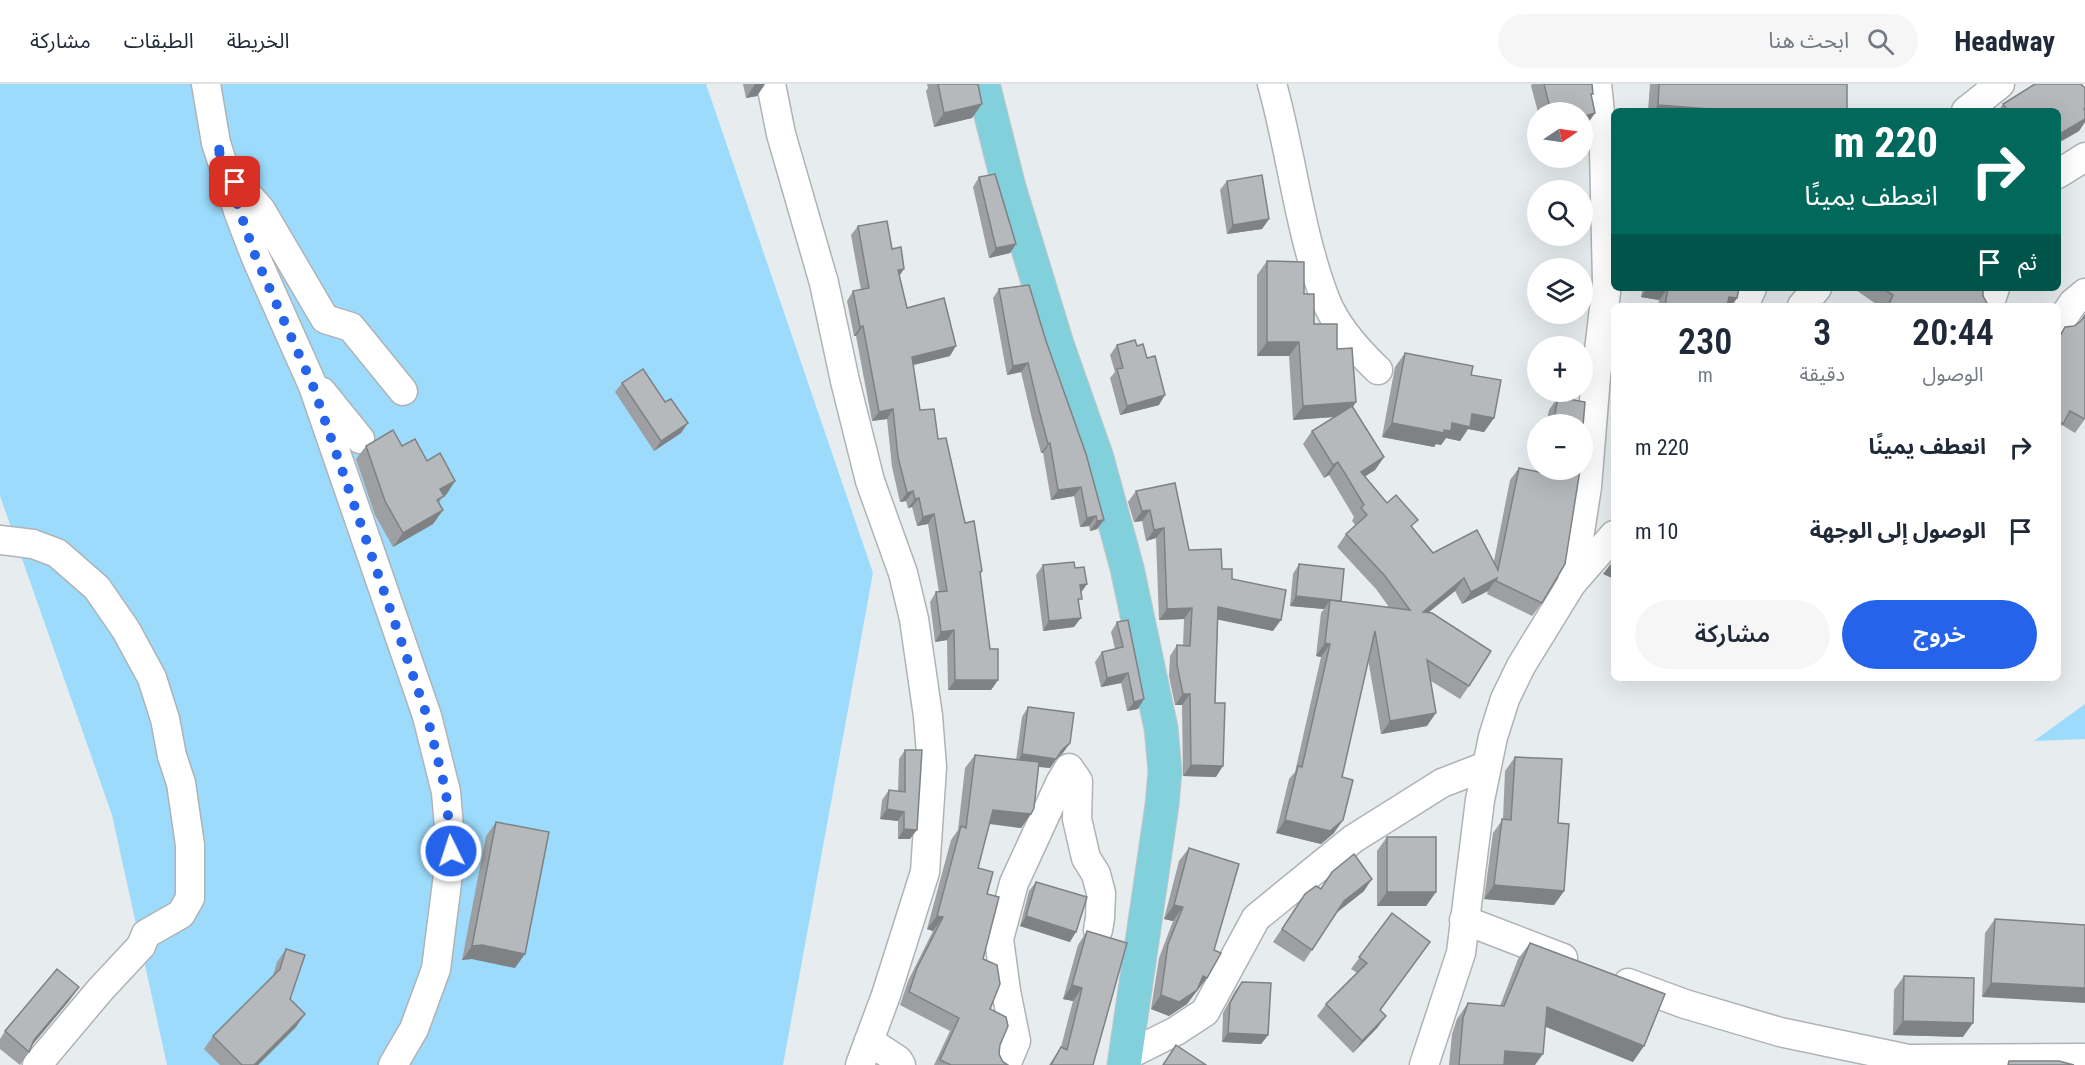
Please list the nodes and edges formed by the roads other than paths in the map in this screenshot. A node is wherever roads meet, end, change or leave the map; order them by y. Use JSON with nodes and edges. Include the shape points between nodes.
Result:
{"nodes":[{"id":1,"x":206,"y":84,"type":"edge"},
{"id":2,"x":771,"y":84,"type":"edge"},
{"id":3,"x":983,"y":84,"type":"edge"},
{"id":4,"x":1272,"y":84,"type":"edge"},
{"id":5,"x":1597,"y":84,"type":"edge"},
{"id":6,"x":1999,"y":84,"type":"edge"},
{"id":7,"x":2083,"y":84,"type":"edge"},
{"id":8,"x":2085,"y":89,"type":"edge"},
{"id":9,"x":1970,"y":108,"type":"edge"},
{"id":10,"x":216,"y":143,"type":"junction"},
{"id":11,"x":2085,"y":157,"type":"edge"},
{"id":12,"x":2061,"y":172,"type":"edge"},
{"id":13,"x":1814,"y":291,"type":"edge"},
{"id":14,"x":2085,"y":293,"type":"edge"},
{"id":15,"x":1804,"y":303,"type":"edge"},
{"id":16,"x":2061,"y":321,"type":"edge"},
{"id":17,"x":1378,"y":370,"type":"dead end"},
{"id":18,"x":309,"y":377,"type":"junction"},
{"id":19,"x":403,"y":391,"type":"dead end"},
{"id":20,"x":360,"y":439,"type":"dead end"},
{"id":21,"x":1611,"y":538,"type":"edge"},
{"id":22,"x":0,"y":540,"type":"edge"},
{"id":23,"x":1572,"y":583,"type":"junction"},
{"id":24,"x":1486,"y":766,"type":"junction"},
{"id":25,"x":1464,"y":920,"type":"junction"},
{"id":26,"x":1098,"y":930,"type":"dead end"},
{"id":27,"x":865,"y":1053,"type":"edge"},
{"id":28,"x":2085,"y":1058,"type":"edge"},
{"id":29,"x":1125,"y":1061,"type":"edge"},
{"id":30,"x":37,"y":1065,"type":"edge"},
{"id":31,"x":393,"y":1065,"type":"edge"},
{"id":32,"x":901,"y":1065,"type":"edge"},
{"id":33,"x":1006,"y":1065,"type":"edge"},
{"id":34,"x":1424,"y":1065,"type":"edge"}],
"edges":[{"from":1,"to":10,"type":"street"},
{"from":2,"to":27,"type":"street","via":[[781,134],[824,283],[870,481],[903,573],[928,716],[932,767],[925,872]]},
{"from":3,"to":29,"type":"main road","via":[[1016,210],[1097,458],[1127,568],[1161,728],[1165,771],[1162,806]]},
{"from":4,"to":17,"type":"street","via":[[1326,302],[1349,339]]},
{"from":5,"to":23,"type":"street","via":[[1604,151],[1608,283],[1587,487]]},
{"from":6,"to":9,"type":"street"},
{"from":7,"to":8,"type":"street"},
{"from":10,"to":18,"type":"street","via":[[256,258]]},
{"from":10,"to":19,"type":"street","via":[[235,182],[261,210],[325,319],[351,327]]},
{"from":11,"to":12,"type":"street"},
{"from":13,"to":15,"type":"street"},
{"from":14,"to":16,"type":"street"},
{"from":18,"to":20,"type":"street"},
{"from":18,"to":31,"type":"street","via":[[427,716],[446,792],[451,851],[436,969],[414,1029]]},
{"from":21,"to":23,"type":"street"},
{"from":22,"to":30,"type":"street","via":[[33,544],[57,553],[97,588],[126,630],[152,678],[165,719],[181,783],[190,845],[190,898],[181,914],[146,934],[141,946]]},
{"from":23,"to":24,"type":"street","via":[[1505,699]]},
{"from":24,"to":25,"type":"street"},
{"from":24,"to":29,"type":"street","via":[[1442,783],[1353,839],[1256,918],[1205,1012]]},
{"from":25,"to":28,"type":"street","via":[[1685,1004],[1780,1032],[1899,1058]]},
{"from":25,"to":34,"type":"street","via":[[1461,953]]},
{"from":26,"to":33,"type":"street","via":[[1101,893],[1086,858],[1077,819],[1078,781],[1069,768],[1014,884],[999,939],[1016,1041]]},
{"from":27,"to":32,"type":"street","via":[[898,1060]]}]}
